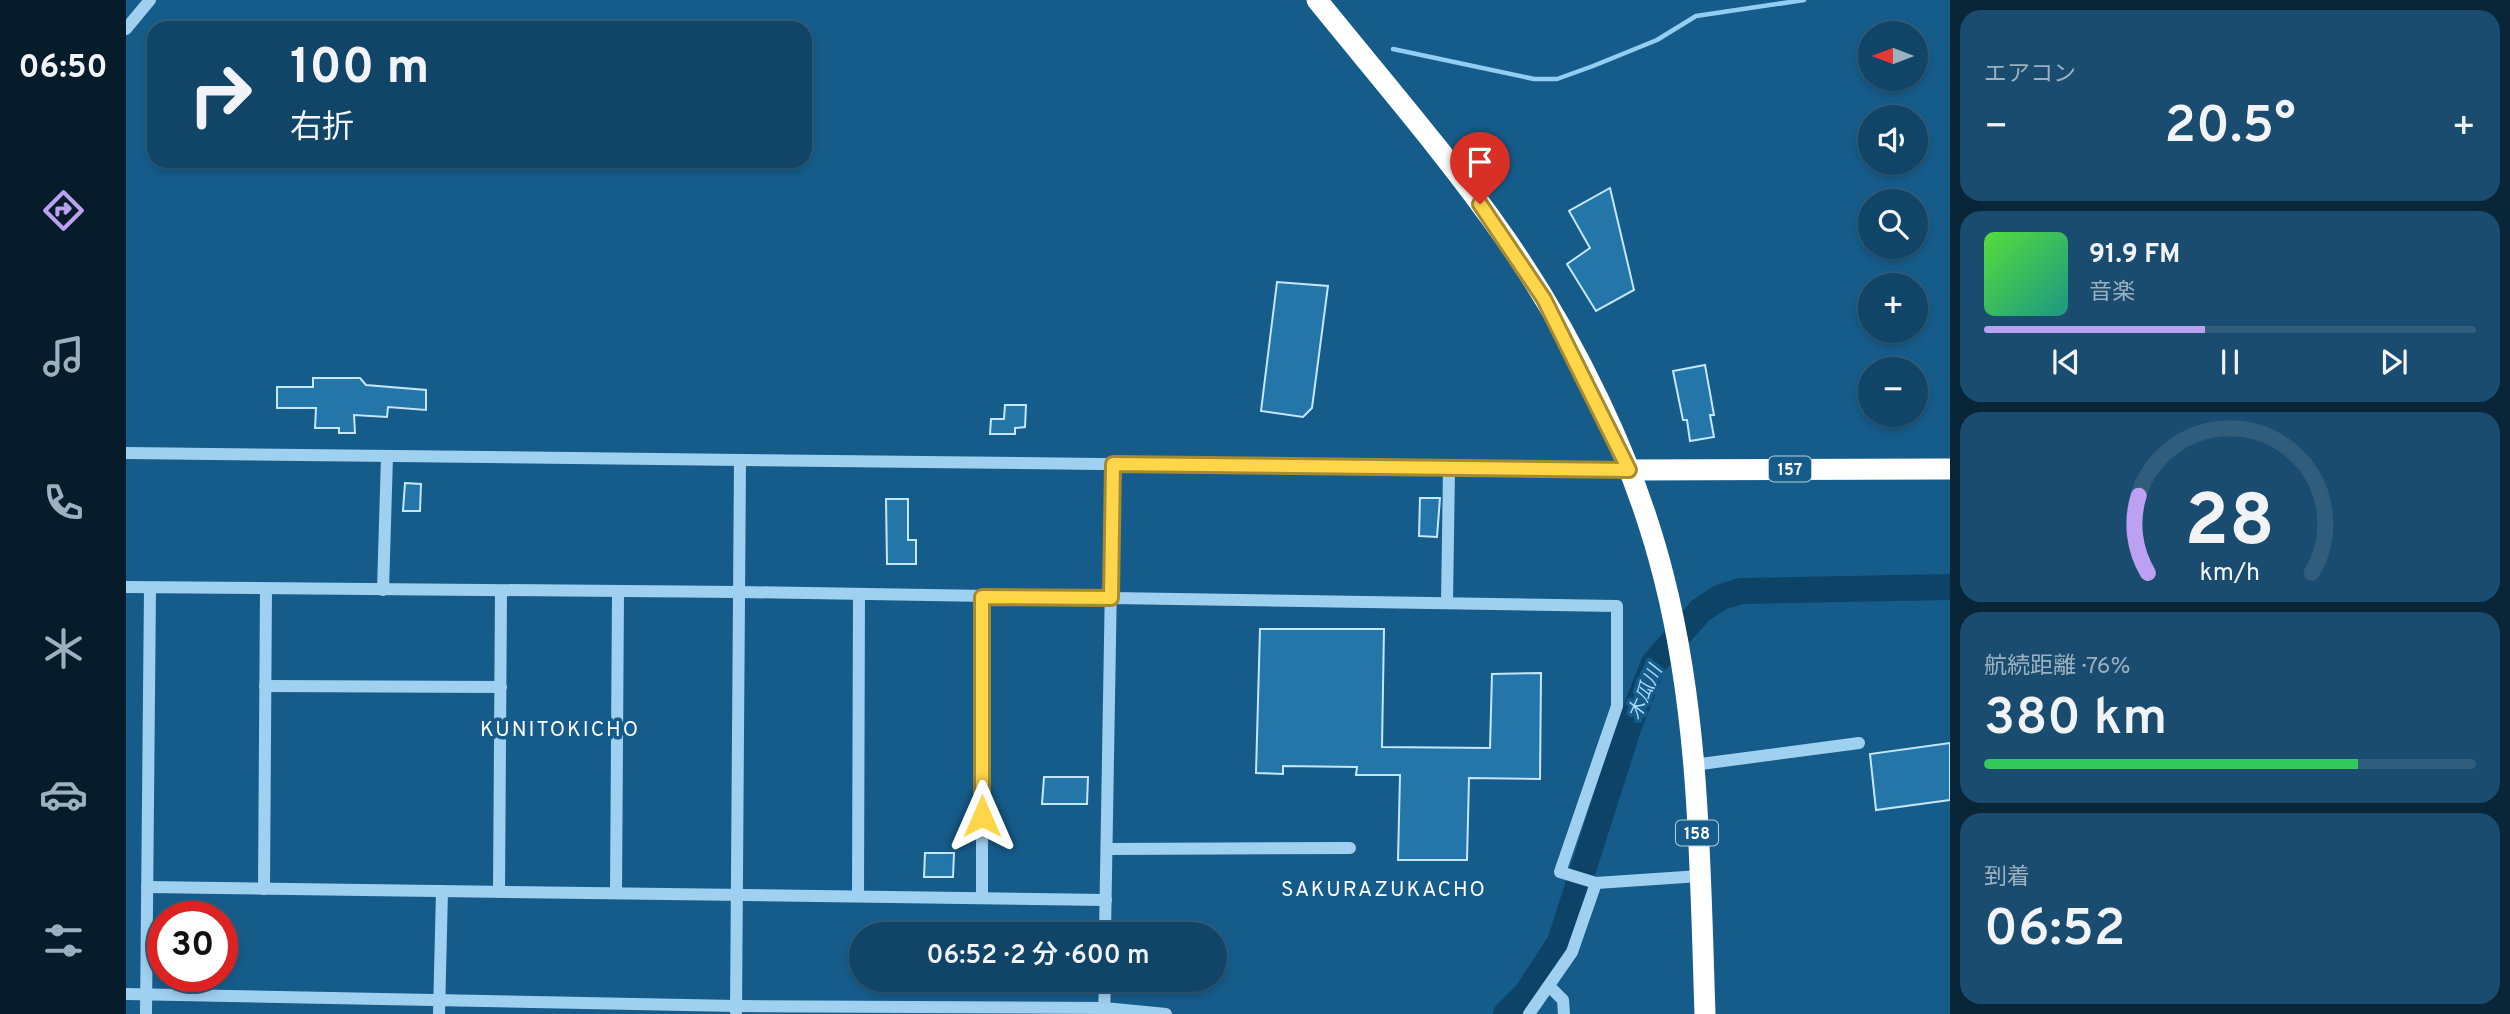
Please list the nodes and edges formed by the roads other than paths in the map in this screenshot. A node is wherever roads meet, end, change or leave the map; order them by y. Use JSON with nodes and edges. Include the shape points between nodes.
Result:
{"nodes":[{"id":1,"x":150,"y":0,"type":"edge"},
{"id":2,"x":1317,"y":0,"type":"edge"},
{"id":3,"x":126,"y":29,"type":"edge"},
{"id":4,"x":126,"y":453,"type":"edge"},
{"id":5,"x":387,"y":456,"type":"junction"},
{"id":6,"x":740,"y":460,"type":"junction"},
{"id":7,"x":1113,"y":464,"type":"junction"},
{"id":8,"x":1449,"y":468,"type":"junction"},
{"id":9,"x":1950,"y":468,"type":"edge"},
{"id":10,"x":1629,"y":470,"type":"junction"},
{"id":11,"x":126,"y":587,"type":"edge"},
{"id":12,"x":150,"y":588,"type":"junction"},
{"id":13,"x":266,"y":589,"type":"junction"},
{"id":14,"x":383,"y":590,"type":"junction"},
{"id":15,"x":501,"y":592,"type":"junction"},
{"id":16,"x":618,"y":592,"type":"junction"},
{"id":17,"x":739,"y":592,"type":"junction"},
{"id":18,"x":859,"y":595,"type":"junction"},
{"id":19,"x":982,"y":597,"type":"junction"},
{"id":20,"x":1111,"y":598,"type":"junction"},
{"id":21,"x":1447,"y":603,"type":"junction"},
{"id":22,"x":265,"y":686,"type":"junction"},
{"id":23,"x":501,"y":687,"type":"junction"},
{"id":24,"x":1859,"y":743,"type":"dead end"},
{"id":25,"x":1693,"y":765,"type":"junction"},
{"id":26,"x":1350,"y":848,"type":"dead end"},
{"id":27,"x":1107,"y":849,"type":"junction"},
{"id":28,"x":1700,"y":876,"type":"junction"},
{"id":29,"x":1593,"y":881,"type":"junction"},
{"id":30,"x":147,"y":887,"type":"junction"},
{"id":31,"x":264,"y":889,"type":"junction"},
{"id":32,"x":442,"y":891,"type":"junction"},
{"id":33,"x":499,"y":892,"type":"junction"},
{"id":34,"x":616,"y":893,"type":"junction"},
{"id":35,"x":737,"y":895,"type":"junction"},
{"id":36,"x":858,"y":897,"type":"junction"},
{"id":37,"x":982,"y":898,"type":"junction"},
{"id":38,"x":1106,"y":900,"type":"junction"},
{"id":39,"x":1105,"y":922,"type":"edge"},
{"id":40,"x":1550,"y":988,"type":"junction"},
{"id":41,"x":1105,"y":992,"type":"edge"},
{"id":42,"x":126,"y":994,"type":"edge"},
{"id":43,"x":146,"y":994,"type":"junction"},
{"id":44,"x":439,"y":1007,"type":"edge"},
{"id":45,"x":736,"y":1010,"type":"edge"},
{"id":46,"x":1104,"y":1011,"type":"edge"},
{"id":47,"x":146,"y":1014,"type":"edge"},
{"id":48,"x":1166,"y":1014,"type":"edge"},
{"id":49,"x":1528,"y":1014,"type":"edge"},
{"id":50,"x":1564,"y":1014,"type":"edge"},
{"id":51,"x":1705,"y":1014,"type":"edge"}],
"edges":[{"from":1,"to":3,"type":"street"},
{"from":2,"to":10,"type":"highway","via":[[1505,239],[1544,299]]},
{"from":4,"to":5,"type":"street"},
{"from":5,"to":6,"type":"street"},
{"from":5,"to":14,"type":"street"},
{"from":6,"to":7,"type":"street"},
{"from":6,"to":17,"type":"street"},
{"from":7,"to":8,"type":"street"},
{"from":7,"to":20,"type":"street"},
{"from":8,"to":10,"type":"street"},
{"from":8,"to":21,"type":"street"},
{"from":9,"to":10,"type":"highway","number":"157"},
{"from":10,"to":25,"type":"highway","number":"158","via":[[1664,576],[1680,653]]},
{"from":11,"to":12,"type":"street"},
{"from":12,"to":13,"type":"street"},
{"from":12,"to":30,"type":"street"},
{"from":13,"to":14,"type":"street"},
{"from":13,"to":22,"type":"street"},
{"from":14,"to":15,"type":"street"},
{"from":15,"to":16,"type":"street"},
{"from":15,"to":23,"type":"street"},
{"from":16,"to":17,"type":"street"},
{"from":16,"to":34,"type":"street"},
{"from":17,"to":18,"type":"street"},
{"from":17,"to":35,"type":"street"},
{"from":18,"to":19,"type":"street"},
{"from":18,"to":36,"type":"street"},
{"from":19,"to":20,"type":"street"},
{"from":19,"to":37,"type":"street"},
{"from":20,"to":21,"type":"street"},
{"from":20,"to":27,"type":"street"},
{"from":21,"to":29,"type":"street","via":[[1617,606],[1617,706],[1564,873]]},
{"from":22,"to":23,"type":"street"},
{"from":22,"to":31,"type":"street"},
{"from":23,"to":33,"type":"street"},
{"from":24,"to":25,"type":"street"},
{"from":25,"to":28,"type":"highway","number":"158"},
{"from":26,"to":27,"type":"street"},
{"from":27,"to":38,"type":"street"},
{"from":28,"to":29,"type":"street"},
{"from":28,"to":51,"type":"highway","number":"158"},
{"from":29,"to":40,"type":"street","via":[[1572,951]]},
{"from":30,"to":31,"type":"street"},
{"from":30,"to":43,"type":"street"},
{"from":31,"to":32,"type":"street"},
{"from":32,"to":33,"type":"street"},
{"from":32,"to":44,"type":"street"},
{"from":33,"to":34,"type":"street"},
{"from":34,"to":35,"type":"street"},
{"from":35,"to":36,"type":"street"},
{"from":35,"to":45,"type":"street"},
{"from":36,"to":37,"type":"street"},
{"from":37,"to":38,"type":"street"},
{"from":38,"to":39,"type":"street"},
{"from":40,"to":49,"type":"street"},
{"from":40,"to":50,"type":"street","via":[[1563,1000]]},
{"from":41,"to":46,"type":"street"},
{"from":42,"to":43,"type":"street"},
{"from":43,"to":44,"type":"street"},
{"from":43,"to":47,"type":"street"},
{"from":44,"to":45,"type":"street"},
{"from":45,"to":46,"type":"street"},
{"from":46,"to":48,"type":"street"}]}
